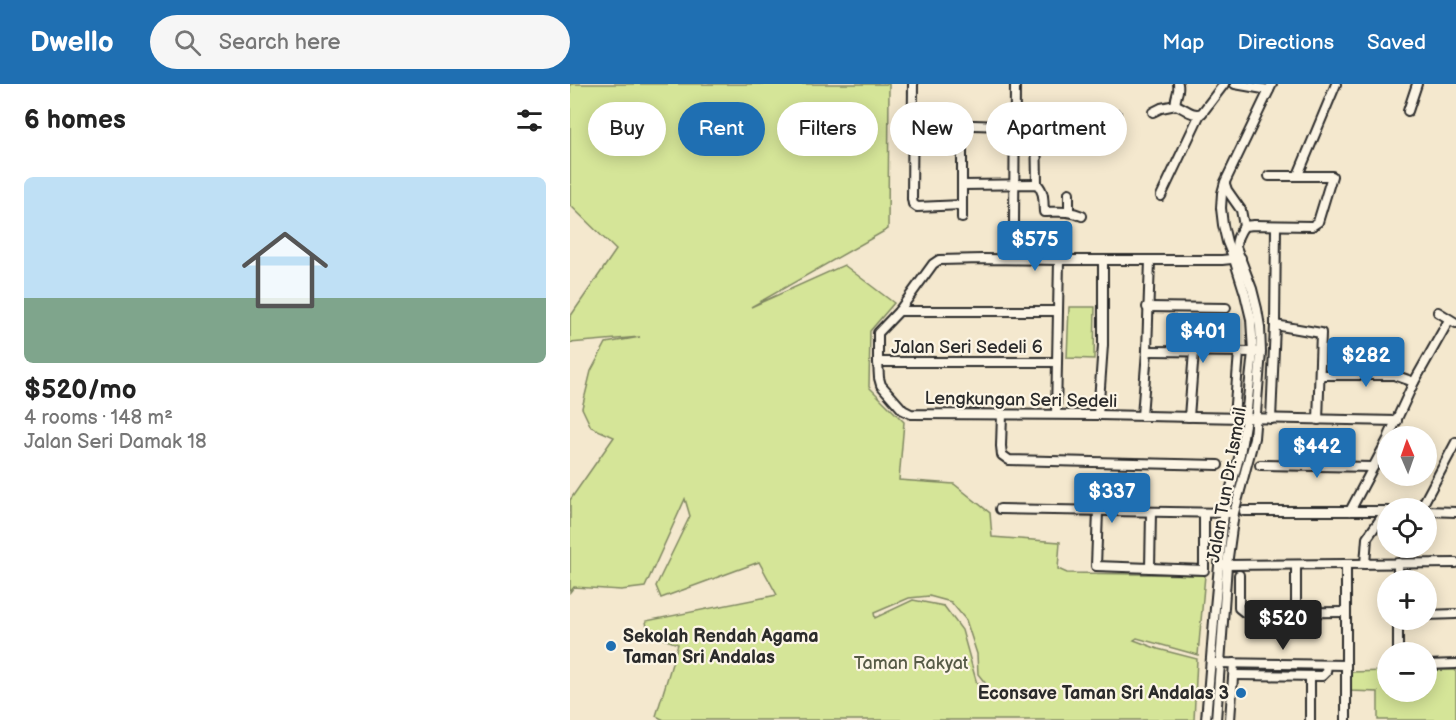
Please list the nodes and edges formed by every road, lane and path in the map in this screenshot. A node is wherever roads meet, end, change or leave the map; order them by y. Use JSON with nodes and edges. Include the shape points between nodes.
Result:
{"nodes":[{"id":1,"x":913,"y":84,"type":"edge"},
{"id":2,"x":1015,"y":84,"type":"edge"},
{"id":3,"x":1178,"y":84,"type":"edge"},
{"id":4,"x":1224,"y":84,"type":"edge"},
{"id":5,"x":1235,"y":84,"type":"edge"},
{"id":6,"x":1336,"y":84,"type":"edge"},
{"id":7,"x":1417,"y":84,"type":"edge"},
{"id":8,"x":1270,"y":87,"type":"edge"},
{"id":9,"x":913,"y":102,"type":"edge"},
{"id":10,"x":1015,"y":102,"type":"edge"},
{"id":11,"x":1176,"y":105,"type":"junction"},
{"id":12,"x":1408,"y":111,"type":"dead end"},
{"id":13,"x":1153,"y":112,"type":"dead end"},
{"id":14,"x":1200,"y":114,"type":"junction"},
{"id":15,"x":913,"y":156,"type":"edge"},
{"id":16,"x":962,"y":156,"type":"edge"},
{"id":17,"x":1014,"y":156,"type":"edge"},
{"id":18,"x":1037,"y":156,"type":"edge"},
{"id":19,"x":1298,"y":175,"type":"junction"},
{"id":20,"x":1269,"y":176,"type":"dead end"},
{"id":21,"x":1225,"y":182,"type":"junction"},
{"id":22,"x":1014,"y":183,"type":"junction"},
{"id":23,"x":1037,"y":184,"type":"junction"},
{"id":24,"x":962,"y":185,"type":"junction"},
{"id":25,"x":1070,"y":193,"type":"dead end"},
{"id":26,"x":1161,"y":196,"type":"dead end"},
{"id":27,"x":962,"y":205,"type":"junction"},
{"id":28,"x":1069,"y":212,"type":"junction"},
{"id":29,"x":1082,"y":216,"type":"dead end"},
{"id":30,"x":962,"y":218,"type":"dead end"},
{"id":31,"x":1014,"y":224,"type":"dead end"},
{"id":32,"x":1244,"y":226,"type":"junction"},
{"id":33,"x":1276,"y":226,"type":"junction"},
{"id":34,"x":1237,"y":258,"type":"junction"},
{"id":35,"x":1059,"y":260,"type":"junction"},
{"id":36,"x":1103,"y":260,"type":"junction"},
{"id":37,"x":1150,"y":260,"type":"junction"},
{"id":38,"x":1147,"y":307,"type":"junction"},
{"id":39,"x":1226,"y":308,"type":"dead end"},
{"id":40,"x":899,"y":311,"type":"junction"},
{"id":41,"x":1058,"y":311,"type":"junction"},
{"id":42,"x":1438,"y":312,"type":"dead end"},
{"id":43,"x":1453,"y":321,"type":"edge"},
{"id":44,"x":1275,"y":325,"type":"junction"},
{"id":45,"x":1147,"y":351,"type":"junction"},
{"id":46,"x":1194,"y":351,"type":"junction"},
{"id":47,"x":1239,"y":352,"type":"junction"},
{"id":48,"x":1257,"y":352,"type":"junction"},
{"id":49,"x":878,"y":362,"type":"junction"},
{"id":50,"x":1057,"y":362,"type":"junction"},
{"id":51,"x":1320,"y":375,"type":"junction"},
{"id":52,"x":1414,"y":382,"type":"junction"},
{"id":53,"x":1002,"y":414,"type":"junction"},
{"id":54,"x":1056,"y":414,"type":"junction"},
{"id":55,"x":1098,"y":415,"type":"junction"},
{"id":56,"x":1142,"y":416,"type":"junction"},
{"id":57,"x":1189,"y":417,"type":"junction"},
{"id":58,"x":1234,"y":417,"type":"junction"},
{"id":59,"x":1246,"y":418,"type":"junction"},
{"id":60,"x":1256,"y":418,"type":"junction"},
{"id":61,"x":1271,"y":419,"type":"junction"},
{"id":62,"x":1318,"y":420,"type":"junction"},
{"id":63,"x":1397,"y":422,"type":"junction"},
{"id":64,"x":1395,"y":426,"type":"edge"},
{"id":65,"x":1456,"y":442,"type":"edge"},
{"id":66,"x":1377,"y":459,"type":"edge"},
{"id":67,"x":1218,"y":465,"type":"dead end"},
{"id":68,"x":1260,"y":465,"type":"dead end"},
{"id":69,"x":1373,"y":467,"type":"junction"},
{"id":70,"x":1426,"y":498,"type":"edge"},
{"id":71,"x":1000,"y":509,"type":"dead end"},
{"id":72,"x":1098,"y":511,"type":"junction"},
{"id":73,"x":1350,"y":511,"type":"junction"},
{"id":74,"x":1437,"y":511,"type":"edge"},
{"id":75,"x":1150,"y":512,"type":"junction"},
{"id":76,"x":1244,"y":512,"type":"dead end"},
{"id":77,"x":1377,"y":512,"type":"edge"},
{"id":78,"x":1456,"y":512,"type":"edge"},
{"id":79,"x":1204,"y":513,"type":"junction"},
{"id":80,"x":1224,"y":513,"type":"junction"},
{"id":81,"x":1234,"y":513,"type":"junction"},
{"id":82,"x":1377,"y":525,"type":"edge"},
{"id":83,"x":1398,"y":563,"type":"junction"},
{"id":84,"x":1456,"y":563,"type":"edge"},
{"id":85,"x":1346,"y":564,"type":"junction"},
{"id":86,"x":1365,"y":564,"type":"junction"},
{"id":87,"x":1223,"y":565,"type":"junction"},
{"id":88,"x":1296,"y":565,"type":"junction"},
{"id":89,"x":1150,"y":568,"type":"junction"},
{"id":90,"x":1398,"y":570,"type":"edge"},
{"id":91,"x":1239,"y":575,"type":"dead end"},
{"id":92,"x":1346,"y":612,"type":"junction"},
{"id":93,"x":1296,"y":613,"type":"junction"},
{"id":94,"x":1456,"y":614,"type":"edge"},
{"id":95,"x":1437,"y":615,"type":"edge"},
{"id":96,"x":1215,"y":662,"type":"junction"},
{"id":97,"x":1234,"y":663,"type":"junction"},
{"id":98,"x":1456,"y":664,"type":"edge"},
{"id":99,"x":1327,"y":665,"type":"junction"},
{"id":100,"x":1346,"y":665,"type":"junction"},
{"id":101,"x":1437,"y":665,"type":"edge"},
{"id":102,"x":1234,"y":675,"type":"junction"},
{"id":103,"x":1310,"y":676,"type":"junction"},
{"id":104,"x":1206,"y":720,"type":"edge"},
{"id":105,"x":1216,"y":720,"type":"edge"},
{"id":106,"x":1230,"y":720,"type":"edge"},
{"id":107,"x":1310,"y":720,"type":"edge"},
{"id":108,"x":1346,"y":720,"type":"edge"}],
"edges":[{"from":1,"to":9,"type":"street"},
{"from":2,"to":10,"type":"street"},
{"from":3,"to":11,"type":"street"},
{"from":4,"to":14,"type":"street"},
{"from":5,"to":8,"type":"street"},
{"from":6,"to":19,"type":"street"},
{"from":7,"to":12,"type":"street"},
{"from":8,"to":21,"type":"street","name":"Jalan Tun Dr. Ismail"},
{"from":11,"to":13,"type":"street"},
{"from":11,"to":14,"type":"street"},
{"from":14,"to":26,"type":"street"},
{"from":15,"to":27,"type":"street","via":[[913,204]]},
{"from":16,"to":24,"type":"street"},
{"from":17,"to":22,"type":"street"},
{"from":18,"to":23,"type":"street"},
{"from":19,"to":20,"type":"street"},
{"from":19,"to":33,"type":"street","via":[[1332,176],[1318,222],[1312,226]]},
{"from":21,"to":32,"type":"street","via":[[1241,210]]},
{"from":21,"to":34,"type":"street","name":"Jalan Tun Dr. Ismail","via":[[1223,225]]},
{"from":22,"to":23,"type":"street"},
{"from":22,"to":24,"type":"street"},
{"from":22,"to":31,"type":"street"},
{"from":23,"to":28,"type":"street","via":[[1042,189],[1044,212]]},
{"from":24,"to":27,"type":"street"},
{"from":25,"to":28,"type":"street"},
{"from":27,"to":30,"type":"street"},
{"from":28,"to":29,"type":"street"},
{"from":32,"to":33,"type":"street"},
{"from":32,"to":34,"type":"street","via":[[1236,241]]},
{"from":33,"to":44,"type":"street"},
{"from":34,"to":37,"type":"street","name":"Lengkungan Seri Sedeli"},
{"from":34,"to":48,"type":"street","name":"Jalan Tun Dr. Ismail","via":[[1257,309]]},
{"from":35,"to":36,"type":"street","name":"Lengkungan Seri Sedeli"},
{"from":35,"to":40,"type":"street","name":"Lengkungan Seri Sedeli","via":[[939,261]]},
{"from":35,"to":41,"type":"street"},
{"from":36,"to":37,"type":"street","name":"Lengkungan Seri Sedeli"},
{"from":36,"to":55,"type":"street"},
{"from":37,"to":38,"type":"street"},
{"from":38,"to":39,"type":"street"},
{"from":38,"to":45,"type":"street"},
{"from":40,"to":41,"type":"street"},
{"from":40,"to":49,"type":"street","name":"Lengkungan Seri Sedeli","via":[[878,333]]},
{"from":41,"to":50,"type":"street"},
{"from":42,"to":43,"type":"street"},
{"from":43,"to":52,"type":"street"},
{"from":44,"to":51,"type":"street","via":[[1321,333]]},
{"from":44,"to":61,"type":"street"},
{"from":45,"to":46,"type":"street"},
{"from":45,"to":56,"type":"street"},
{"from":46,"to":47,"type":"street"},
{"from":46,"to":57,"type":"street"},
{"from":47,"to":48,"type":"street"},
{"from":47,"to":58,"type":"street"},
{"from":48,"to":59,"type":"street","name":"Jalan Tun Dr. Ismail"},
{"from":48,"to":60,"type":"street","name":"Jalan Tun Dr. Ismail"},
{"from":49,"to":50,"type":"street","name":"Jalan Seri Sedeli 6"},
{"from":49,"to":53,"type":"street","name":"Lengkungan Seri Sedeli","via":[[881,385],[903,411]]},
{"from":50,"to":54,"type":"street"},
{"from":51,"to":52,"type":"street","via":[[1394,375]]},
{"from":51,"to":62,"type":"street"},
{"from":52,"to":63,"type":"street"},
{"from":53,"to":54,"type":"street","name":"Lengkungan Seri Sedeli"},
{"from":53,"to":67,"type":"street","via":[[1000,446],[1002,455],[1009,459]]},
{"from":54,"to":55,"type":"street","name":"Lengkungan Seri Sedeli"},
{"from":55,"to":56,"type":"street","name":"Lengkungan Seri Sedeli"},
{"from":56,"to":57,"type":"street","name":"Lengkungan Seri Sedeli"},
{"from":57,"to":58,"type":"street","name":"Lengkungan Seri Sedeli"},
{"from":58,"to":59,"type":"street","name":"Lengkungan Seri Sedeli"},
{"from":59,"to":60,"type":"street","name":"Lengkungan Seri Sedeli"},
{"from":59,"to":80,"type":"street","name":"Jalan Tun Dr. Ismail"},
{"from":60,"to":61,"type":"street","name":"Lengkungan Seri Sedeli"},
{"from":60,"to":81,"type":"street","name":"Jalan Tun Dr. Ismail"},
{"from":61,"to":62,"type":"street","name":"Lengkungan Seri Sedeli"},
{"from":62,"to":63,"type":"street","name":"Lengkungan Seri Sedeli"},
{"from":63,"to":64,"type":"street"},
{"from":65,"to":70,"type":"street"},
{"from":66,"to":69,"type":"street"},
{"from":68,"to":69,"type":"street"},
{"from":69,"to":73,"type":"street"},
{"from":71,"to":72,"type":"street"},
{"from":72,"to":75,"type":"street"},
{"from":72,"to":89,"type":"street","via":[[1096,566]]},
{"from":73,"to":76,"type":"street"},
{"from":73,"to":77,"type":"street"},
{"from":74,"to":78,"type":"street"},
{"from":75,"to":79,"type":"street"},
{"from":75,"to":89,"type":"street"},
{"from":79,"to":80,"type":"street"},
{"from":79,"to":89,"type":"street","via":[[1204,570]]},
{"from":80,"to":81,"type":"street"},
{"from":80,"to":87,"type":"street","name":"Jalan Tun Dr. Ismail"},
{"from":81,"to":87,"type":"street","name":"Jalan Tun Dr. Ismail"},
{"from":82,"to":86,"type":"street","via":[[1367,538]]},
{"from":83,"to":84,"type":"street"},
{"from":83,"to":86,"type":"street"},
{"from":83,"to":90,"type":"street"},
{"from":85,"to":86,"type":"street"},
{"from":85,"to":88,"type":"street"},
{"from":85,"to":92,"type":"street"},
{"from":87,"to":88,"type":"street"},
{"from":87,"to":96,"type":"street","name":"Jalan Tun Dr. Ismail"},
{"from":88,"to":93,"type":"street"},
{"from":91,"to":93,"type":"street","via":[[1239,608],[1244,612]]},
{"from":92,"to":93,"type":"street"},
{"from":92,"to":100,"type":"street"},
{"from":94,"to":95,"type":"street"},
{"from":96,"to":97,"type":"street"},
{"from":96,"to":104,"type":"street","name":"Jalan Tun Dr. Ismail"},
{"from":96,"to":105,"type":"street","name":"Jalan Tun Dr. Ismail"},
{"from":97,"to":99,"type":"street"},
{"from":97,"to":102,"type":"street"},
{"from":98,"to":101,"type":"street"},
{"from":99,"to":100,"type":"street"},
{"from":99,"to":103,"type":"street","via":[[1324,675]]},
{"from":100,"to":108,"type":"street"},
{"from":102,"to":103,"type":"street"},
{"from":102,"to":106,"type":"street"},
{"from":103,"to":107,"type":"street"}]}
